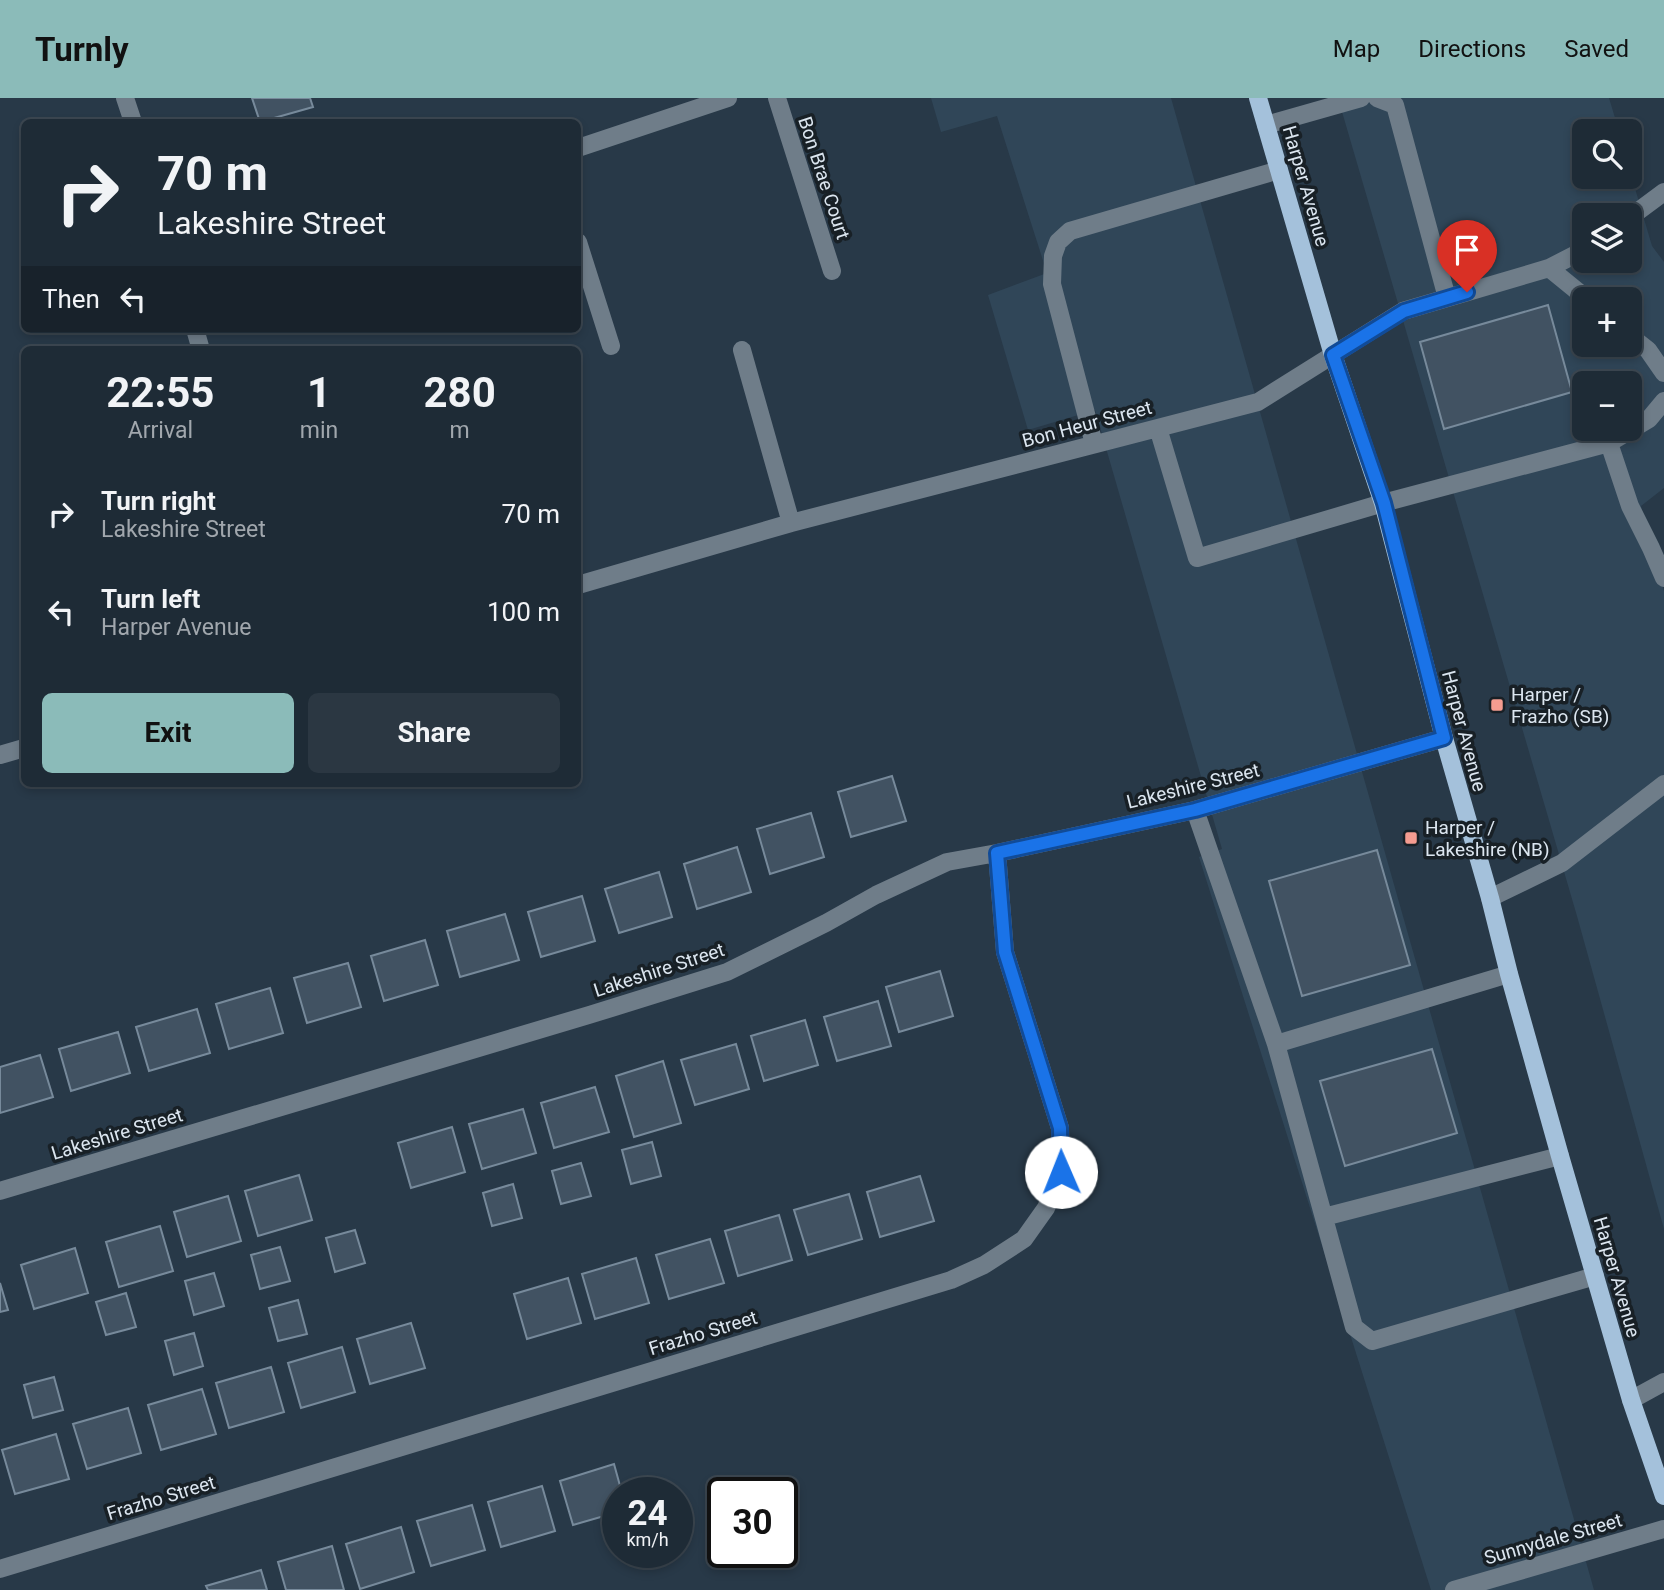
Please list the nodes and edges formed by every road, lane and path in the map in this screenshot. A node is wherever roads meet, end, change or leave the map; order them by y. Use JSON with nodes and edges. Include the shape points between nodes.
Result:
{"nodes":[{"id":1,"x":125,"y":98,"type":"edge"},
{"id":2,"x":669,"y":98,"type":"edge"},
{"id":3,"x":728,"y":98,"type":"edge"},
{"id":4,"x":777,"y":98,"type":"edge"},
{"id":5,"x":1258,"y":98,"type":"edge"},
{"id":6,"x":1361,"y":98,"type":"edge"},
{"id":7,"x":1377,"y":98,"type":"edge"},
{"id":8,"x":675,"y":116,"type":"junction"},
{"id":9,"x":131,"y":119,"type":"edge"},
{"id":10,"x":1266,"y":125,"type":"junction"},
{"id":11,"x":581,"y":147,"type":"edge"},
{"id":12,"x":1279,"y":170,"type":"junction"},
{"id":13,"x":1664,"y":191,"type":"edge"},
{"id":14,"x":1642,"y":208,"type":"edge"},
{"id":15,"x":581,"y":251,"type":"edge"},
{"id":16,"x":1572,"y":256,"type":"edge"},
{"id":17,"x":1549,"y":268,"type":"junction"},
{"id":18,"x":832,"y":271,"type":"dead end"},
{"id":19,"x":1572,"y":287,"type":"edge"},
{"id":20,"x":1447,"y":298,"type":"junction"},
{"id":21,"x":1642,"y":345,"type":"edge"},
{"id":22,"x":611,"y":346,"type":"dead end"},
{"id":23,"x":742,"y":350,"type":"dead end"},
{"id":24,"x":1333,"y":355,"type":"junction"},
{"id":25,"x":1664,"y":373,"type":"edge"},
{"id":26,"x":1664,"y":401,"type":"edge"},
{"id":27,"x":1158,"y":428,"type":"junction"},
{"id":28,"x":1609,"y":443,"type":"junction"},
{"id":29,"x":1094,"y":444,"type":"junction"},
{"id":30,"x":1384,"y":503,"type":"junction"},
{"id":31,"x":791,"y":523,"type":"junction"},
{"id":32,"x":1664,"y":578,"type":"edge"},
{"id":33,"x":581,"y":584,"type":"edge"},
{"id":34,"x":1444,"y":738,"type":"junction"},
{"id":35,"x":21,"y":748,"type":"edge"},
{"id":36,"x":0,"y":755,"type":"edge"},
{"id":37,"x":1664,"y":784,"type":"edge"},
{"id":38,"x":1195,"y":810,"type":"junction"},
{"id":39,"x":997,"y":853,"type":"junction"},
{"id":40,"x":1490,"y":898,"type":"junction"},
{"id":41,"x":1509,"y":974,"type":"junction"},
{"id":42,"x":1276,"y":1044,"type":"junction"},
{"id":43,"x":1560,"y":1156,"type":"junction"},
{"id":44,"x":0,"y":1191,"type":"edge"},
{"id":45,"x":1324,"y":1217,"type":"junction"},
{"id":46,"x":1595,"y":1276,"type":"junction"},
{"id":47,"x":1664,"y":1382,"type":"edge"},
{"id":48,"x":1631,"y":1400,"type":"junction"},
{"id":49,"x":1664,"y":1496,"type":"edge"},
{"id":50,"x":1664,"y":1529,"type":"edge"},
{"id":51,"x":0,"y":1569,"type":"edge"},
{"id":52,"x":1461,"y":1589,"type":"edge"}],
"edges":[{"from":1,"to":9,"type":"street"},
{"from":2,"to":8,"type":"street"},
{"from":3,"to":8,"type":"street"},
{"from":4,"to":18,"type":"street","name":"Bon Brae Court"},
{"from":5,"to":10,"type":"main road","name":"Harper Avenue"},
{"from":6,"to":10,"type":"street"},
{"from":7,"to":20,"type":"street","via":[[1395,105]]},
{"from":8,"to":11,"type":"street"},
{"from":10,"to":12,"type":"main road","name":"Harper Avenue"},
{"from":12,"to":24,"type":"main road","name":"Harper Avenue"},
{"from":12,"to":29,"type":"street","via":[[1070,230],[1058,242],[1052,284]]},
{"from":13,"to":14,"type":"street"},
{"from":15,"to":22,"type":"street"},
{"from":16,"to":17,"type":"street","name":"Bon Heur Street"},
{"from":17,"to":19,"type":"street"},
{"from":17,"to":20,"type":"street","name":"Bon Heur Street"},
{"from":20,"to":24,"type":"street","name":"Bon Heur Street","via":[[1404,311]]},
{"from":21,"to":25,"type":"street"},
{"from":23,"to":31,"type":"street"},
{"from":24,"to":27,"type":"street","name":"Bon Heur Street","via":[[1258,402]]},
{"from":24,"to":30,"type":"main road","name":"Harper Avenue"},
{"from":26,"to":28,"type":"street","via":[[1649,419]]},
{"from":27,"to":29,"type":"street","name":"Bon Heur Street"},
{"from":27,"to":30,"type":"street","via":[[1196,558]]},
{"from":28,"to":30,"type":"street"},
{"from":28,"to":32,"type":"street","via":[[1630,506]]},
{"from":29,"to":31,"type":"street","name":"Bon Heur Street"},
{"from":30,"to":34,"type":"main road","name":"Harper Avenue"},
{"from":31,"to":33,"type":"street","name":"Bon Heur Street"},
{"from":34,"to":38,"type":"street","name":"Lakeshire Street"},
{"from":34,"to":40,"type":"main road","name":"Harper Avenue"},
{"from":35,"to":36,"type":"street"},
{"from":37,"to":40,"type":"street","via":[[1562,863]]},
{"from":38,"to":39,"type":"street","name":"Lakeshire Street"},
{"from":38,"to":42,"type":"street"},
{"from":39,"to":44,"type":"street","name":"Lakeshire Street","via":[[947,862],[727,972]]},
{"from":39,"to":51,"type":"street","name":"Frazho Street","via":[[1005,952],[1060,1128],[1061,1172],[1046,1208],[1024,1239],[951,1280]]},
{"from":40,"to":41,"type":"main road","name":"Harper Avenue"},
{"from":41,"to":42,"type":"street"},
{"from":41,"to":43,"type":"main road","name":"Harper Avenue"},
{"from":42,"to":45,"type":"street"},
{"from":43,"to":45,"type":"street"},
{"from":43,"to":46,"type":"main road","name":"Harper Avenue"},
{"from":45,"to":46,"type":"street","via":[[1354,1327],[1372,1341]]},
{"from":46,"to":48,"type":"main road","name":"Harper Avenue"},
{"from":47,"to":48,"type":"street"},
{"from":48,"to":49,"type":"main road","name":"Harper Avenue"},
{"from":50,"to":52,"type":"street","name":"Sunnydale Street"}]}
